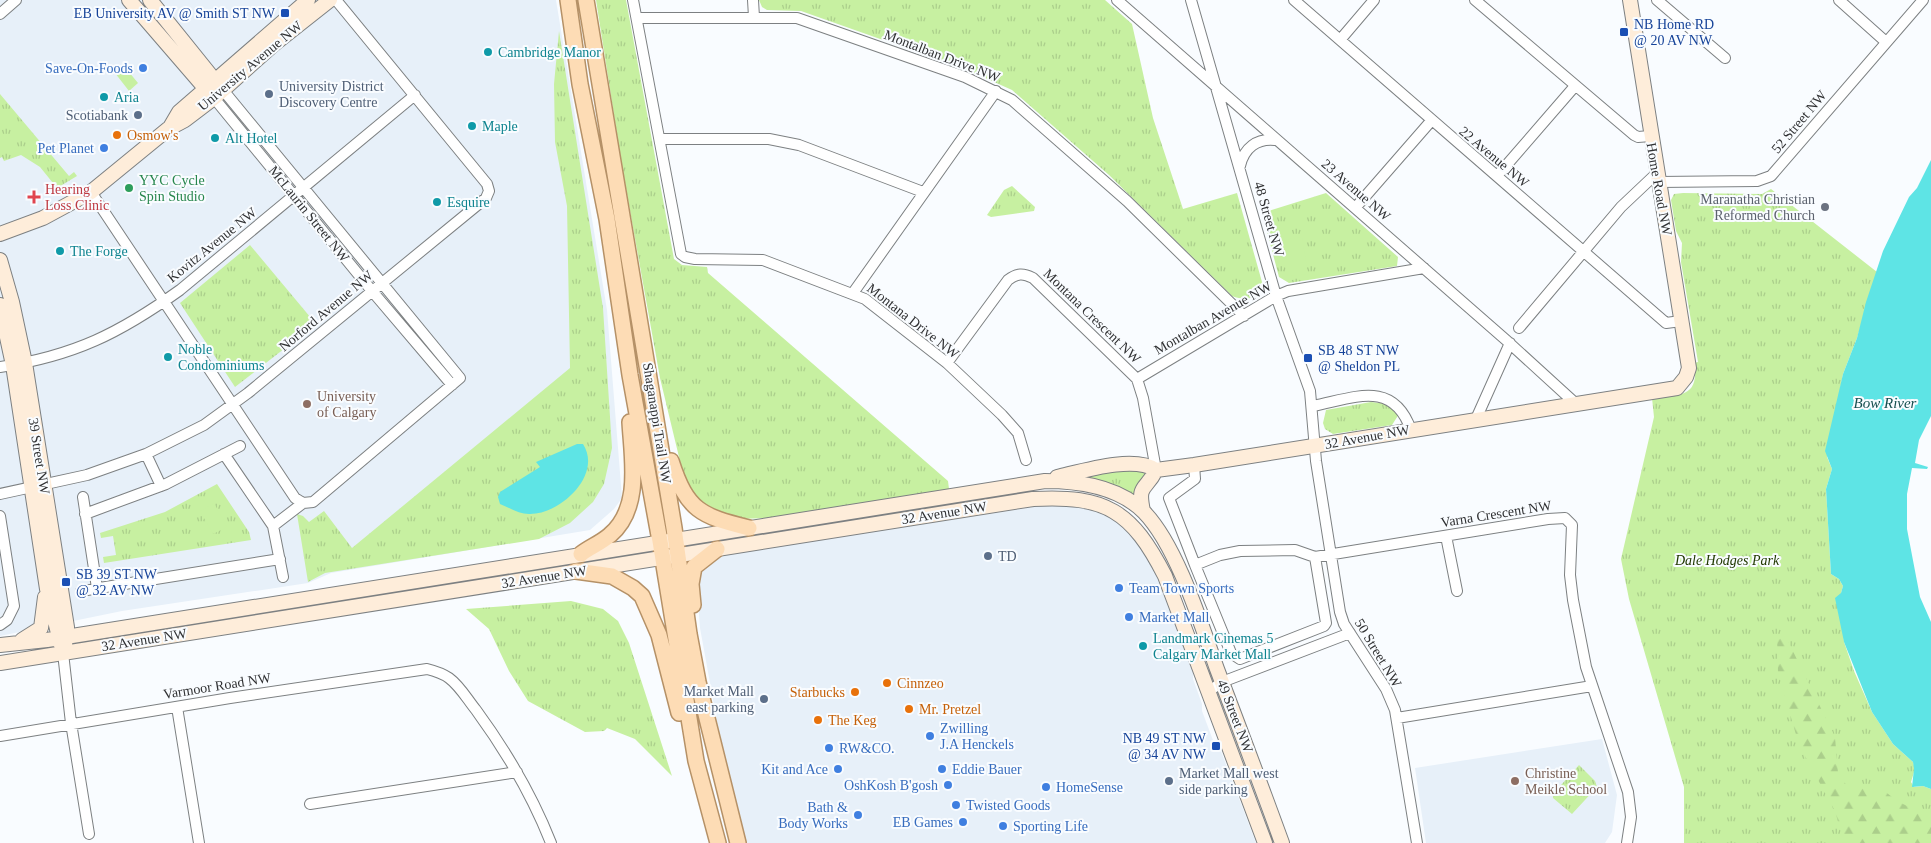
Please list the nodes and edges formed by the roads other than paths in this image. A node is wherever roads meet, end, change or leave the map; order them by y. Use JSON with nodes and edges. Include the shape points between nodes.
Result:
{"nodes":[{"id":1,"x":16,"y":0,"type":"edge"},
{"id":2,"x":129,"y":0,"type":"edge"},
{"id":3,"x":150,"y":0,"type":"edge"},
{"id":4,"x":308,"y":0,"type":"edge"},
{"id":5,"x":330,"y":0,"type":"edge"},
{"id":6,"x":336,"y":0,"type":"edge"},
{"id":7,"x":568,"y":0,"type":"edge"},
{"id":8,"x":586,"y":0,"type":"edge"},
{"id":9,"x":633,"y":0,"type":"edge"},
{"id":10,"x":753,"y":0,"type":"edge"},
{"id":11,"x":1117,"y":0,"type":"edge"},
{"id":12,"x":1191,"y":0,"type":"edge"},
{"id":13,"x":1294,"y":0,"type":"edge"},
{"id":14,"x":1374,"y":0,"type":"edge"},
{"id":15,"x":1475,"y":0,"type":"edge"},
{"id":16,"x":1630,"y":0,"type":"edge"},
{"id":17,"x":1657,"y":0,"type":"edge"},
{"id":18,"x":1839,"y":0,"type":"edge"},
{"id":19,"x":1923,"y":0,"type":"edge"},
{"id":20,"x":0,"y":14,"type":"edge"},
{"id":21,"x":754,"y":17,"type":"junction"},
{"id":22,"x":638,"y":18,"type":"junction"},
{"id":23,"x":1340,"y":40,"type":"junction"},
{"id":24,"x":1886,"y":42,"type":"junction"},
{"id":25,"x":1725,"y":58,"type":"dead end"},
{"id":26,"x":1215,"y":86,"type":"junction"},
{"id":27,"x":1575,"y":86,"type":"junction"},
{"id":28,"x":214,"y":89,"type":"junction"},
{"id":29,"x":996,"y":91,"type":"junction"},
{"id":30,"x":415,"y":95,"type":"junction"},
{"id":31,"x":1431,"y":121,"type":"junction"},
{"id":32,"x":1650,"y":136,"type":"junction"},
{"id":33,"x":661,"y":139,"type":"junction"},
{"id":34,"x":1275,"y":140,"type":"junction"},
{"id":35,"x":1240,"y":166,"type":"junction"},
{"id":36,"x":1497,"y":176,"type":"junction"},
{"id":37,"x":1658,"y":178,"type":"junction"},
{"id":38,"x":304,"y":188,"type":"junction"},
{"id":39,"x":91,"y":192,"type":"junction"},
{"id":40,"x":923,"y":192,"type":"junction"},
{"id":41,"x":294,"y":196,"type":"junction"},
{"id":42,"x":1356,"y":207,"type":"junction"},
{"id":43,"x":0,"y":234,"type":"edge"},
{"id":44,"x":1582,"y":252,"type":"junction"},
{"id":45,"x":0,"y":260,"type":"edge"},
{"id":46,"x":1424,"y":268,"type":"junction"},
{"id":47,"x":382,"y":282,"type":"junction"},
{"id":48,"x":372,"y":291,"type":"junction"},
{"id":49,"x":853,"y":293,"type":"junction"},
{"id":50,"x":1276,"y":296,"type":"junction"},
{"id":51,"x":164,"y":301,"type":"junction"},
{"id":52,"x":0,"y":305,"type":"edge"},
{"id":53,"x":1244,"y":316,"type":"junction"},
{"id":54,"x":1681,"y":321,"type":"junction"},
{"id":55,"x":1519,"y":328,"type":"dead end"},
{"id":56,"x":1510,"y":343,"type":"junction"},
{"id":57,"x":947,"y":363,"type":"junction"},
{"id":58,"x":13,"y":365,"type":"edge"},
{"id":59,"x":630,"y":375,"type":"junction"},
{"id":60,"x":1686,"y":377,"type":"joint"},
{"id":61,"x":1137,"y":379,"type":"junction"},
{"id":62,"x":456,"y":382,"type":"junction"},
{"id":63,"x":652,"y":387,"type":"junction"},
{"id":64,"x":233,"y":404,"type":"junction"},
{"id":65,"x":1574,"y":404,"type":"junction"},
{"id":66,"x":1312,"y":406,"type":"junction"},
{"id":67,"x":1476,"y":419,"type":"junction"},
{"id":68,"x":1411,"y":430,"type":"junction"},
{"id":69,"x":240,"y":446,"type":"dead end"},
{"id":70,"x":1315,"y":446,"type":"junction"},
{"id":71,"x":146,"y":454,"type":"junction"},
{"id":72,"x":224,"y":454,"type":"junction"},
{"id":73,"x":1026,"y":460,"type":"dead end"},
{"id":74,"x":1194,"y":465,"type":"junction"},
{"id":75,"x":1156,"y":470,"type":"junction"},
{"id":76,"x":1045,"y":481,"type":"junction"},
{"id":77,"x":1090,"y":485,"type":"joint"},
{"id":78,"x":162,"y":486,"type":"junction"},
{"id":79,"x":38,"y":488,"type":"junction"},
{"id":80,"x":0,"y":494,"type":"edge"},
{"id":81,"x":83,"y":497,"type":"dead end"},
{"id":82,"x":1088,"y":500,"type":"joint"},
{"id":83,"x":304,"y":503,"type":"junction"},
{"id":84,"x":1143,"y":511,"type":"junction"},
{"id":85,"x":86,"y":514,"type":"junction"},
{"id":86,"x":0,"y":516,"type":"edge"},
{"id":87,"x":273,"y":526,"type":"junction"},
{"id":88,"x":749,"y":528,"type":"junction"},
{"id":89,"x":1446,"y":536,"type":"junction"},
{"id":90,"x":668,"y":540,"type":"junction"},
{"id":91,"x":716,"y":549,"type":"junction"},
{"id":92,"x":581,"y":554,"type":"junction"},
{"id":93,"x":1330,"y":554,"type":"junction"},
{"id":94,"x":670,"y":556,"type":"junction"},
{"id":95,"x":1314,"y":557,"type":"junction"},
{"id":96,"x":280,"y":559,"type":"junction"},
{"id":97,"x":1195,"y":565,"type":"junction"},
{"id":98,"x":576,"y":571,"type":"junction"},
{"id":99,"x":283,"y":577,"type":"dead end"},
{"id":100,"x":97,"y":588,"type":"junction"},
{"id":101,"x":47,"y":589,"type":"junction"},
{"id":102,"x":81,"y":591,"type":"dead end"},
{"id":103,"x":1457,"y":592,"type":"dead end"},
{"id":104,"x":0,"y":625,"type":"edge"},
{"id":105,"x":1350,"y":633,"type":"junction"},
{"id":106,"x":62,"y":637,"type":"junction"},
{"id":107,"x":19,"y":642,"type":"junction"},
{"id":108,"x":0,"y":645,"type":"edge"},
{"id":109,"x":64,"y":653,"type":"junction"},
{"id":110,"x":0,"y":663,"type":"edge"},
{"id":111,"x":1222,"y":682,"type":"junction"},
{"id":112,"x":1592,"y":686,"type":"junction"},
{"id":113,"x":1206,"y":688,"type":"junction"},
{"id":114,"x":177,"y":707,"type":"junction"},
{"id":115,"x":1397,"y":718,"type":"junction"},
{"id":116,"x":71,"y":724,"type":"junction"},
{"id":117,"x":710,"y":729,"type":"junction"},
{"id":118,"x":0,"y":736,"type":"edge"},
{"id":119,"x":696,"y":762,"type":"junction"},
{"id":120,"x":517,"y":772,"type":"junction"},
{"id":121,"x":310,"y":804,"type":"dead end"},
{"id":122,"x":89,"y":834,"type":"dead end"},
{"id":123,"x":199,"y":843,"type":"edge"},
{"id":124,"x":551,"y":843,"type":"edge"},
{"id":125,"x":718,"y":843,"type":"edge"},
{"id":126,"x":738,"y":843,"type":"edge"},
{"id":127,"x":1265,"y":843,"type":"edge"},
{"id":128,"x":1282,"y":843,"type":"edge"},
{"id":129,"x":1417,"y":843,"type":"edge"},
{"id":130,"x":1627,"y":843,"type":"edge"}],
"edges":[{"from":1,"to":20,"type":"street"},
{"from":2,"to":28,"type":"street","name":"McLaurin Street NW"},
{"from":3,"to":28,"type":"street","name":"McLaurin Street NW"},
{"from":4,"to":28,"type":"street","name":"University Avenue NW"},
{"from":5,"to":28,"type":"street","name":"University Avenue NW"},
{"from":6,"to":30,"type":"street"},
{"from":7,"to":59,"type":"main road","name":"Shaganappi Trail NW","via":[[580,84],[607,219]]},
{"from":8,"to":63,"type":"main road","name":"Shaganappi Trail NW"},
{"from":9,"to":22,"type":"street"},
{"from":10,"to":21,"type":"street"},
{"from":11,"to":26,"type":"street","name":"23 Avenue NW"},
{"from":12,"to":26,"type":"street","name":"48 Street NW"},
{"from":13,"to":23,"type":"street","name":"22 Avenue NW"},
{"from":14,"to":23,"type":"street"},
{"from":15,"to":27,"type":"street"},
{"from":16,"to":32,"type":"street","name":"Home Road NW"},
{"from":17,"to":25,"type":"street"},
{"from":18,"to":24,"type":"street"},
{"from":19,"to":24,"type":"street","name":"52 Street NW"},
{"from":21,"to":22,"type":"street","name":"Montalban Drive NW"},
{"from":21,"to":29,"type":"street","name":"Montalban Drive NW","via":[[809,21]]},
{"from":22,"to":33,"type":"street"},
{"from":23,"to":31,"type":"street","name":"22 Avenue NW"},
{"from":24,"to":37,"type":"street","name":"52 Street NW","via":[[1771,176],[1757,181]]},
{"from":26,"to":34,"type":"street","name":"23 Avenue NW"},
{"from":26,"to":35,"type":"street","name":"48 Street NW"},
{"from":27,"to":32,"type":"street","via":[[1634,135]]},
{"from":27,"to":36,"type":"street"},
{"from":28,"to":38,"type":"street","name":"McLaurin Street NW"},
{"from":28,"to":39,"type":"street","name":"University Avenue NW","via":[[178,112],[168,130]]},
{"from":28,"to":41,"type":"street","name":"McLaurin Street NW"},
{"from":29,"to":40,"type":"street"},
{"from":29,"to":53,"type":"street","name":"Montalban Drive NW","via":[[1012,100],[1127,201]]},
{"from":30,"to":38,"type":"street","name":"Kovitz Avenue NW"},
{"from":30,"to":47,"type":"street","name":"Norford Avenue NW","via":[[487,184],[489,191],[481,203]]},
{"from":31,"to":36,"type":"street","name":"22 Avenue NW"},
{"from":31,"to":42,"type":"street"},
{"from":32,"to":37,"type":"street","name":"Home Road NW"},
{"from":33,"to":40,"type":"street","via":[[779,140]]},
{"from":33,"to":49,"type":"street","name":"Montana Drive NW","via":[[679,247],[685,258],[763,260]]},
{"from":34,"to":35,"type":"street","via":[[1251,146]]},
{"from":34,"to":42,"type":"street","name":"23 Avenue NW"},
{"from":35,"to":50,"type":"street","name":"48 Street NW"},
{"from":36,"to":44,"type":"street","name":"22 Avenue NW"},
{"from":37,"to":44,"type":"street","via":[[1646,182]]},
{"from":37,"to":54,"type":"street","name":"Home Road NW"},
{"from":38,"to":41,"type":"street","name":"Kovitz Avenue NW"},
{"from":38,"to":47,"type":"street","name":"McLaurin Street NW"},
{"from":39,"to":43,"type":"street","name":"University Avenue NW","via":[[43,218]]},
{"from":39,"to":51,"type":"street"},
{"from":40,"to":49,"type":"street"},
{"from":41,"to":48,"type":"street","name":"McLaurin Street NW"},
{"from":41,"to":51,"type":"street","name":"Kovitz Avenue NW"},
{"from":42,"to":46,"type":"street","name":"23 Avenue NW"},
{"from":44,"to":54,"type":"street","name":"22 Avenue NW","via":[[1666,323]]},
{"from":44,"to":55,"type":"street"},
{"from":45,"to":58,"type":"street","name":"39 Street NW"},
{"from":46,"to":50,"type":"street","name":"Montalban Avenue NW","via":[[1288,291]]},
{"from":46,"to":56,"type":"street","name":"23 Avenue NW"},
{"from":47,"to":48,"type":"street","name":"Norford Avenue NW"},
{"from":47,"to":62,"type":"street","name":"McLaurin Street NW"},
{"from":48,"to":62,"type":"street","name":"McLaurin Street NW"},
{"from":48,"to":64,"type":"street","name":"Norford Avenue NW"},
{"from":49,"to":57,"type":"street","name":"Montana Drive NW"},
{"from":50,"to":53,"type":"street","name":"Montalban Avenue NW"},
{"from":50,"to":66,"type":"street","name":"48 Street NW","via":[[1310,391]]},
{"from":51,"to":58,"type":"street","name":"Kovitz Avenue NW","via":[[107,336],[69,352]]},
{"from":51,"to":64,"type":"street"},
{"from":52,"to":58,"type":"street","name":"39 Street NW"},
{"from":53,"to":61,"type":"street","name":"Montalban Avenue NW"},
{"from":54,"to":60,"type":"street","name":"Home Road NW","via":[[1689,368]]},
{"from":56,"to":65,"type":"street","name":"23 Avenue NW"},
{"from":56,"to":67,"type":"street"},
{"from":57,"to":61,"type":"street","name":"Montana Crescent NW","via":[[1008,280],[1025,274],[1033,278]]},
{"from":57,"to":73,"type":"street","name":"Montana Drive NW","via":[[1018,433]]},
{"from":58,"to":79,"type":"street","name":"39 Street NW"},
{"from":59,"to":90,"type":"main road","name":"Shaganappi Trail NW"},
{"from":59,"to":92,"type":"main road","via":[[633,472],[630,502],[616,529]]},
{"from":60,"to":65,"type":"street","name":"32 Avenue NW","via":[[1677,388]]},
{"from":61,"to":75,"type":"street","name":"Montana Crescent NW"},
{"from":62,"to":83,"type":"street","via":[[313,502]]},
{"from":63,"to":88,"type":"main road","via":[[675,474],[690,502],[714,520]]},
{"from":63,"to":90,"type":"main road","name":"Shaganappi Trail NW"},
{"from":64,"to":71,"type":"street","name":"Norford Avenue NW","via":[[204,425]]},
{"from":64,"to":83,"type":"street","via":[[295,498]]},
{"from":65,"to":67,"type":"street","name":"32 Avenue NW"},
{"from":66,"to":68,"type":"street","via":[[1377,395],[1389,398],[1399,407],[1406,415]]},
{"from":66,"to":70,"type":"street","name":"48 Street NW"},
{"from":67,"to":68,"type":"street","name":"32 Avenue NW"},
{"from":68,"to":70,"type":"street","name":"32 Avenue NW"},
{"from":69,"to":72,"type":"street"},
{"from":70,"to":74,"type":"street","name":"32 Avenue NW"},
{"from":70,"to":93,"type":"street","name":"50 Street NW"},
{"from":71,"to":78,"type":"street"},
{"from":71,"to":79,"type":"street","name":"Norford Avenue NW"},
{"from":72,"to":78,"type":"street"},
{"from":72,"to":87,"type":"street"},
{"from":74,"to":75,"type":"street","name":"32 Avenue NW"},
{"from":74,"to":97,"type":"street","via":[[1195,479],[1169,498]]},
{"from":75,"to":76,"type":"street","name":"32 Avenue NW","via":[[1147,464],[1131,464],[1094,468]]},
{"from":75,"to":84,"type":"street","via":[[1143,486],[1140,496]]},
{"from":76,"to":77,"type":"street","name":"32 Avenue NW"},
{"from":76,"to":88,"type":"street","name":"32 Avenue NW"},
{"from":77,"to":84,"type":"street","name":"49 Street NW","via":[[1118,495]]},
{"from":78,"to":85,"type":"street"},
{"from":79,"to":80,"type":"street","name":"Norford Avenue NW"},
{"from":79,"to":101,"type":"street","name":"39 Street NW"},
{"from":79,"to":106,"type":"street","name":"39 Street NW"},
{"from":81,"to":85,"type":"street"},
{"from":82,"to":91,"type":"street","name":"32 Avenue NW","via":[[1033,499]]},
{"from":82,"to":113,"type":"street","name":"49 Street NW","via":[[1124,518],[1154,554]]},
{"from":83,"to":87,"type":"street"},
{"from":84,"to":111,"type":"street","name":"49 Street NW","via":[[1172,556],[1195,607]]},
{"from":85,"to":100,"type":"street"},
{"from":86,"to":104,"type":"street","via":[[14,606],[7,620]]},
{"from":87,"to":96,"type":"street"},
{"from":88,"to":90,"type":"street","name":"32 Avenue NW"},
{"from":89,"to":93,"type":"street","name":"Varna Crescent NW"},
{"from":89,"to":103,"type":"street"},
{"from":89,"to":112,"type":"street","name":"Varna Crescent NW","via":[[1565,518],[1572,525],[1570,575],[1573,600]]},
{"from":90,"to":92,"type":"street","name":"32 Avenue NW"},
{"from":90,"to":94,"type":"main road","name":"Shaganappi Trail NW"},
{"from":91,"to":94,"type":"street","name":"32 Avenue NW"},
{"from":91,"to":117,"type":"main road","via":[[700,560],[692,574],[692,597],[713,715]]},
{"from":92,"to":106,"type":"street","name":"32 Avenue NW"},
{"from":93,"to":95,"type":"street","name":"Varna Crescent NW"},
{"from":93,"to":105,"type":"street","name":"50 Street NW","via":[[1340,612]]},
{"from":94,"to":98,"type":"street","name":"32 Avenue NW"},
{"from":94,"to":117,"type":"main road","name":"Shaganappi Trail NW"},
{"from":94,"to":119,"type":"main road","name":"Shaganappi Trail NW"},
{"from":95,"to":97,"type":"street","via":[[1294,550],[1240,552],[1220,555]]},
{"from":95,"to":97,"type":"street","via":[[1324,626],[1240,659],[1231,653]]},
{"from":96,"to":99,"type":"street"},
{"from":96,"to":100,"type":"street"},
{"from":98,"to":109,"type":"street","name":"32 Avenue NW"},
{"from":98,"to":119,"type":"main road","via":[[612,576],[642,596],[659,635],[690,754]]},
{"from":100,"to":102,"type":"street"},
{"from":101,"to":106,"type":"street","name":"39 Street NW"},
{"from":101,"to":107,"type":"street","via":[[41,628]]},
{"from":105,"to":111,"type":"street"},
{"from":105,"to":115,"type":"street","name":"50 Street NW","via":[[1386,689]]},
{"from":106,"to":107,"type":"street","name":"32 Avenue NW"},
{"from":106,"to":109,"type":"street","name":"39 Street NW"},
{"from":107,"to":108,"type":"street","name":"32 Avenue NW"},
{"from":109,"to":110,"type":"street","name":"32 Avenue NW"},
{"from":109,"to":116,"type":"street","name":"39 Street NW"},
{"from":111,"to":113,"type":"street"},
{"from":111,"to":128,"type":"street","name":"49 Street NW"},
{"from":112,"to":115,"type":"street"},
{"from":112,"to":130,"type":"street","via":[[1628,792],[1631,817]]},
{"from":113,"to":127,"type":"street","name":"49 Street NW"},
{"from":114,"to":116,"type":"street","name":"Varmoor Road NW"},
{"from":114,"to":120,"type":"street","name":"Varmoor Road NW","via":[[427,669],[439,672],[458,686]]},
{"from":114,"to":123,"type":"street"},
{"from":115,"to":129,"type":"street","name":"50 Street NW"},
{"from":116,"to":118,"type":"street","name":"Varmoor Road NW"},
{"from":116,"to":122,"type":"street","name":"39 Street NW"},
{"from":117,"to":126,"type":"main road","name":"Shaganappi Trail NW"},
{"from":119,"to":125,"type":"main road","name":"Shaganappi Trail NW"},
{"from":120,"to":121,"type":"street"},
{"from":120,"to":124,"type":"street"}]}
